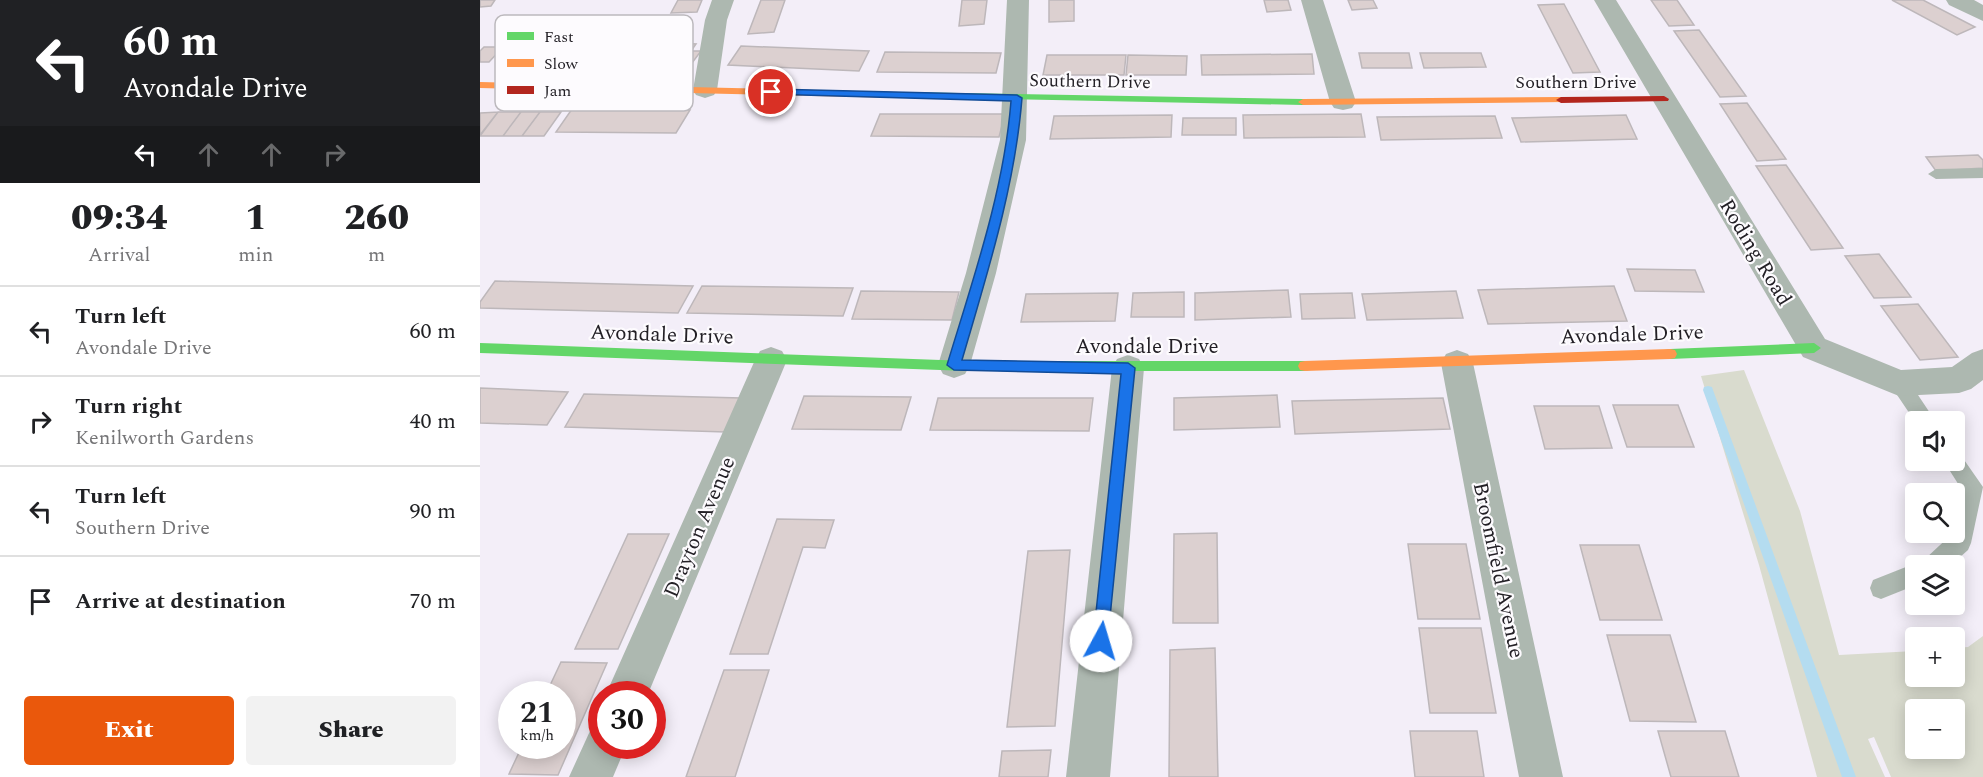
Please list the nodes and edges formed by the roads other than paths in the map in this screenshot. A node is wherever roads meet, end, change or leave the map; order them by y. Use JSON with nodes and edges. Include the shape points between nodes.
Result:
{"nodes":[{"id":1,"x":723,"y":0,"type":"edge"},
{"id":2,"x":1018,"y":0,"type":"edge"},
{"id":3,"x":1312,"y":0,"type":"edge"},
{"id":4,"x":1605,"y":0,"type":"edge"},
{"id":5,"x":1957,"y":0,"type":"edge"},
{"id":6,"x":1983,"y":14,"type":"edge"},
{"id":7,"x":480,"y":84,"type":"edge"},
{"id":8,"x":495,"y":84,"type":"edge"},
{"id":9,"x":693,"y":90,"type":"edge"},
{"id":10,"x":705,"y":90,"type":"junction"},
{"id":11,"x":1017,"y":98,"type":"junction"},
{"id":12,"x":1664,"y":99,"type":"junction"},
{"id":13,"x":1343,"y":102,"type":"junction"},
{"id":14,"x":1983,"y":173,"type":"edge"},
{"id":15,"x":1936,"y":174,"type":"dead end"},
{"id":16,"x":480,"y":348,"type":"edge"},
{"id":17,"x":1814,"y":348,"type":"junction"},
{"id":18,"x":771,"y":360,"type":"junction"},
{"id":19,"x":1457,"y":363,"type":"junction"},
{"id":20,"x":1982,"y":363,"type":"edge"},
{"id":21,"x":954,"y":365,"type":"junction"},
{"id":22,"x":1128,"y":368,"type":"junction"},
{"id":23,"x":1899,"y":382,"type":"junction"},
{"id":24,"x":1919,"y":411,"type":"edge"},
{"id":25,"x":1960,"y":471,"type":"edge"},
{"id":26,"x":1946,"y":555,"type":"edge"},
{"id":27,"x":1905,"y":578,"type":"edge"},
{"id":28,"x":1881,"y":588,"type":"dead end"},
{"id":29,"x":633,"y":681,"type":"edge"},
{"id":30,"x":599,"y":759,"type":"edge"},
{"id":31,"x":591,"y":777,"type":"edge"},
{"id":32,"x":1088,"y":777,"type":"edge"},
{"id":33,"x":1541,"y":777,"type":"edge"}],
"edges":[{"from":1,"to":10,"type":"street"},
{"from":2,"to":11,"type":"street"},
{"from":3,"to":13,"type":"street"},
{"from":4,"to":12,"type":"street","name":"Roding Road"},
{"from":5,"to":6,"type":"street"},
{"from":7,"to":8,"type":"street","name":"Southern Drive"},
{"from":9,"to":10,"type":"street","name":"Southern Drive"},
{"from":10,"to":11,"type":"street","name":"Southern Drive"},
{"from":11,"to":13,"type":"street","name":"Southern Drive"},
{"from":11,"to":21,"type":"street","via":[[1013,140]]},
{"from":12,"to":13,"type":"street","name":"Southern Drive"},
{"from":12,"to":17,"type":"street","name":"Roding Road"},
{"from":14,"to":15,"type":"lane"},
{"from":16,"to":18,"type":"street","name":"Avondale Drive"},
{"from":17,"to":19,"type":"street","name":"Avondale Drive"},
{"from":17,"to":23,"type":"street"},
{"from":18,"to":21,"type":"street","name":"Avondale Drive"},
{"from":18,"to":29,"type":"street","name":"Drayton Avenue"},
{"from":19,"to":22,"type":"street","name":"Avondale Drive"},
{"from":19,"to":33,"type":"street","name":"Broomfield Avenue"},
{"from":20,"to":23,"type":"street","via":[[1959,380]]},
{"from":21,"to":22,"type":"street","name":"Avondale Drive"},
{"from":22,"to":32,"type":"street"},
{"from":23,"to":24,"type":"lane"},
{"from":25,"to":26,"type":"lane","via":[[1972,488],[1970,505],[1960,543]]},
{"from":27,"to":28,"type":"lane"},
{"from":30,"to":31,"type":"street"}]}
